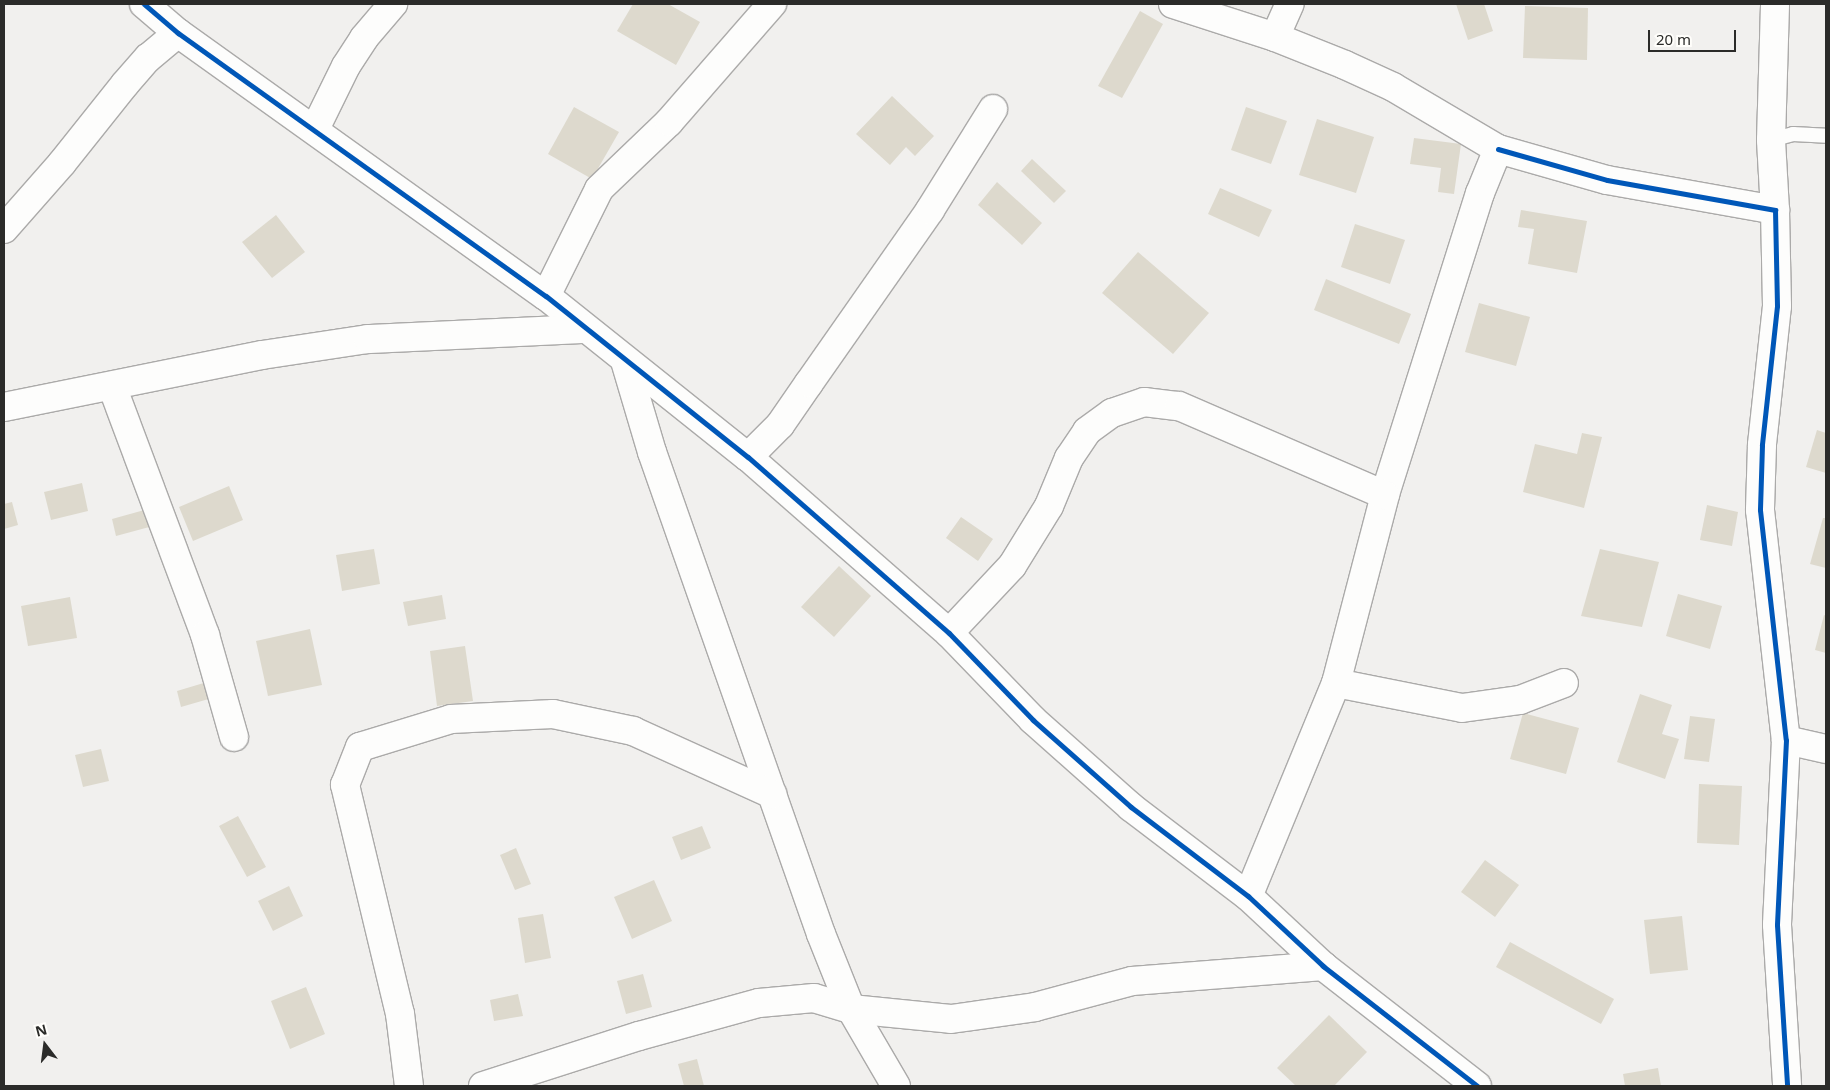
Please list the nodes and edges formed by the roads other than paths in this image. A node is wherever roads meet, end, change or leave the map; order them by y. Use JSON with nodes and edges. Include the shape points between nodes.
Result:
{"nodes":[{"id":1,"x":144,"y":4,"type":"edge"},
{"id":2,"x":393,"y":4,"type":"edge"},
{"id":3,"x":772,"y":4,"type":"edge"},
{"id":4,"x":1173,"y":4,"type":"edge"},
{"id":5,"x":1290,"y":4,"type":"edge"},
{"id":6,"x":1775,"y":4,"type":"edge"},
{"id":7,"x":178,"y":34,"type":"junction"},
{"id":8,"x":1275,"y":37,"type":"junction"},
{"id":9,"x":993,"y":109,"type":"dead end"},
{"id":10,"x":316,"y":129,"type":"junction"},
{"id":11,"x":1826,"y":136,"type":"edge"},
{"id":12,"x":1771,"y":140,"type":"junction"},
{"id":13,"x":1498,"y":149,"type":"junction"},
{"id":14,"x":1775,"y":210,"type":"junction"},
{"id":15,"x":4,"y":229,"type":"edge"},
{"id":16,"x":546,"y":296,"type":"junction"},
{"id":17,"x":584,"y":329,"type":"junction"},
{"id":18,"x":625,"y":361,"type":"junction"},
{"id":19,"x":112,"y":386,"type":"junction"},
{"id":20,"x":4,"y":407,"type":"edge"},
{"id":21,"x":748,"y":457,"type":"junction"},
{"id":22,"x":1385,"y":494,"type":"junction"},
{"id":23,"x":949,"y":633,"type":"junction"},
{"id":24,"x":1336,"y":683,"type":"junction"},
{"id":25,"x":1564,"y":683,"type":"dead end"},
{"id":26,"x":234,"y":737,"type":"dead end"},
{"id":27,"x":1786,"y":740,"type":"junction"},
{"id":28,"x":1826,"y":750,"type":"edge"},
{"id":29,"x":772,"y":794,"type":"junction"},
{"id":30,"x":1248,"y":896,"type":"junction"},
{"id":31,"x":1322,"y":966,"type":"junction"},
{"id":32,"x":850,"y":1009,"type":"junction"},
{"id":33,"x":409,"y":1086,"type":"edge"},
{"id":34,"x":483,"y":1086,"type":"edge"},
{"id":35,"x":896,"y":1086,"type":"edge"},
{"id":36,"x":1477,"y":1086,"type":"edge"},
{"id":37,"x":1787,"y":1086,"type":"edge"}],
"edges":[{"from":1,"to":7,"type":"street"},
{"from":2,"to":10,"type":"street","via":[[355,52]]},
{"from":3,"to":16,"type":"street","via":[[669,122],[599,189]]},
{"from":4,"to":8,"type":"street"},
{"from":5,"to":8,"type":"street"},
{"from":6,"to":12,"type":"street"},
{"from":7,"to":10,"type":"street"},
{"from":7,"to":15,"type":"street","via":[[148,58]]},
{"from":8,"to":13,"type":"street","via":[[1393,87]]},
{"from":9,"to":21,"type":"street","via":[[930,210],[780,426]]},
{"from":10,"to":16,"type":"street"},
{"from":11,"to":12,"type":"lane","via":[[1793,134]]},
{"from":12,"to":14,"type":"street"},
{"from":13,"to":14,"type":"street","via":[[1607,180]]},
{"from":13,"to":22,"type":"street","via":[[1480,193]]},
{"from":14,"to":27,"type":"street","via":[[1777,306],[1762,445],[1760,510]]},
{"from":16,"to":17,"type":"street"},
{"from":17,"to":18,"type":"street"},
{"from":17,"to":19,"type":"street","via":[[368,339],[262,354]]},
{"from":18,"to":21,"type":"street"},
{"from":18,"to":29,"type":"street","via":[[652,452]]},
{"from":19,"to":20,"type":"street"},
{"from":19,"to":26,"type":"street","via":[[205,635]]},
{"from":21,"to":23,"type":"street"},
{"from":22,"to":23,"type":"street","via":[[1179,406],[1144,402],[1112,413],[1087,431],[1069,458],[1049,506],[1012,566]]},
{"from":22,"to":24,"type":"street"},
{"from":23,"to":30,"type":"street","via":[[1033,720],[1110,788]]},
{"from":24,"to":25,"type":"street","via":[[1462,708],[1520,700]]},
{"from":24,"to":30,"type":"street"},
{"from":27,"to":28,"type":"street"},
{"from":27,"to":37,"type":"street","via":[[1777,925]]},
{"from":29,"to":32,"type":"street"},
{"from":29,"to":33,"type":"street","via":[[633,731],[553,714],[451,719],[360,746],[345,785],[400,1014]]},
{"from":30,"to":31,"type":"street"},
{"from":31,"to":32,"type":"street","via":[[1132,981],[1035,1007],[951,1019]]},
{"from":31,"to":36,"type":"street"},
{"from":32,"to":34,"type":"street","via":[[814,998],[759,1003],[639,1036]]},
{"from":32,"to":35,"type":"street"}]}
